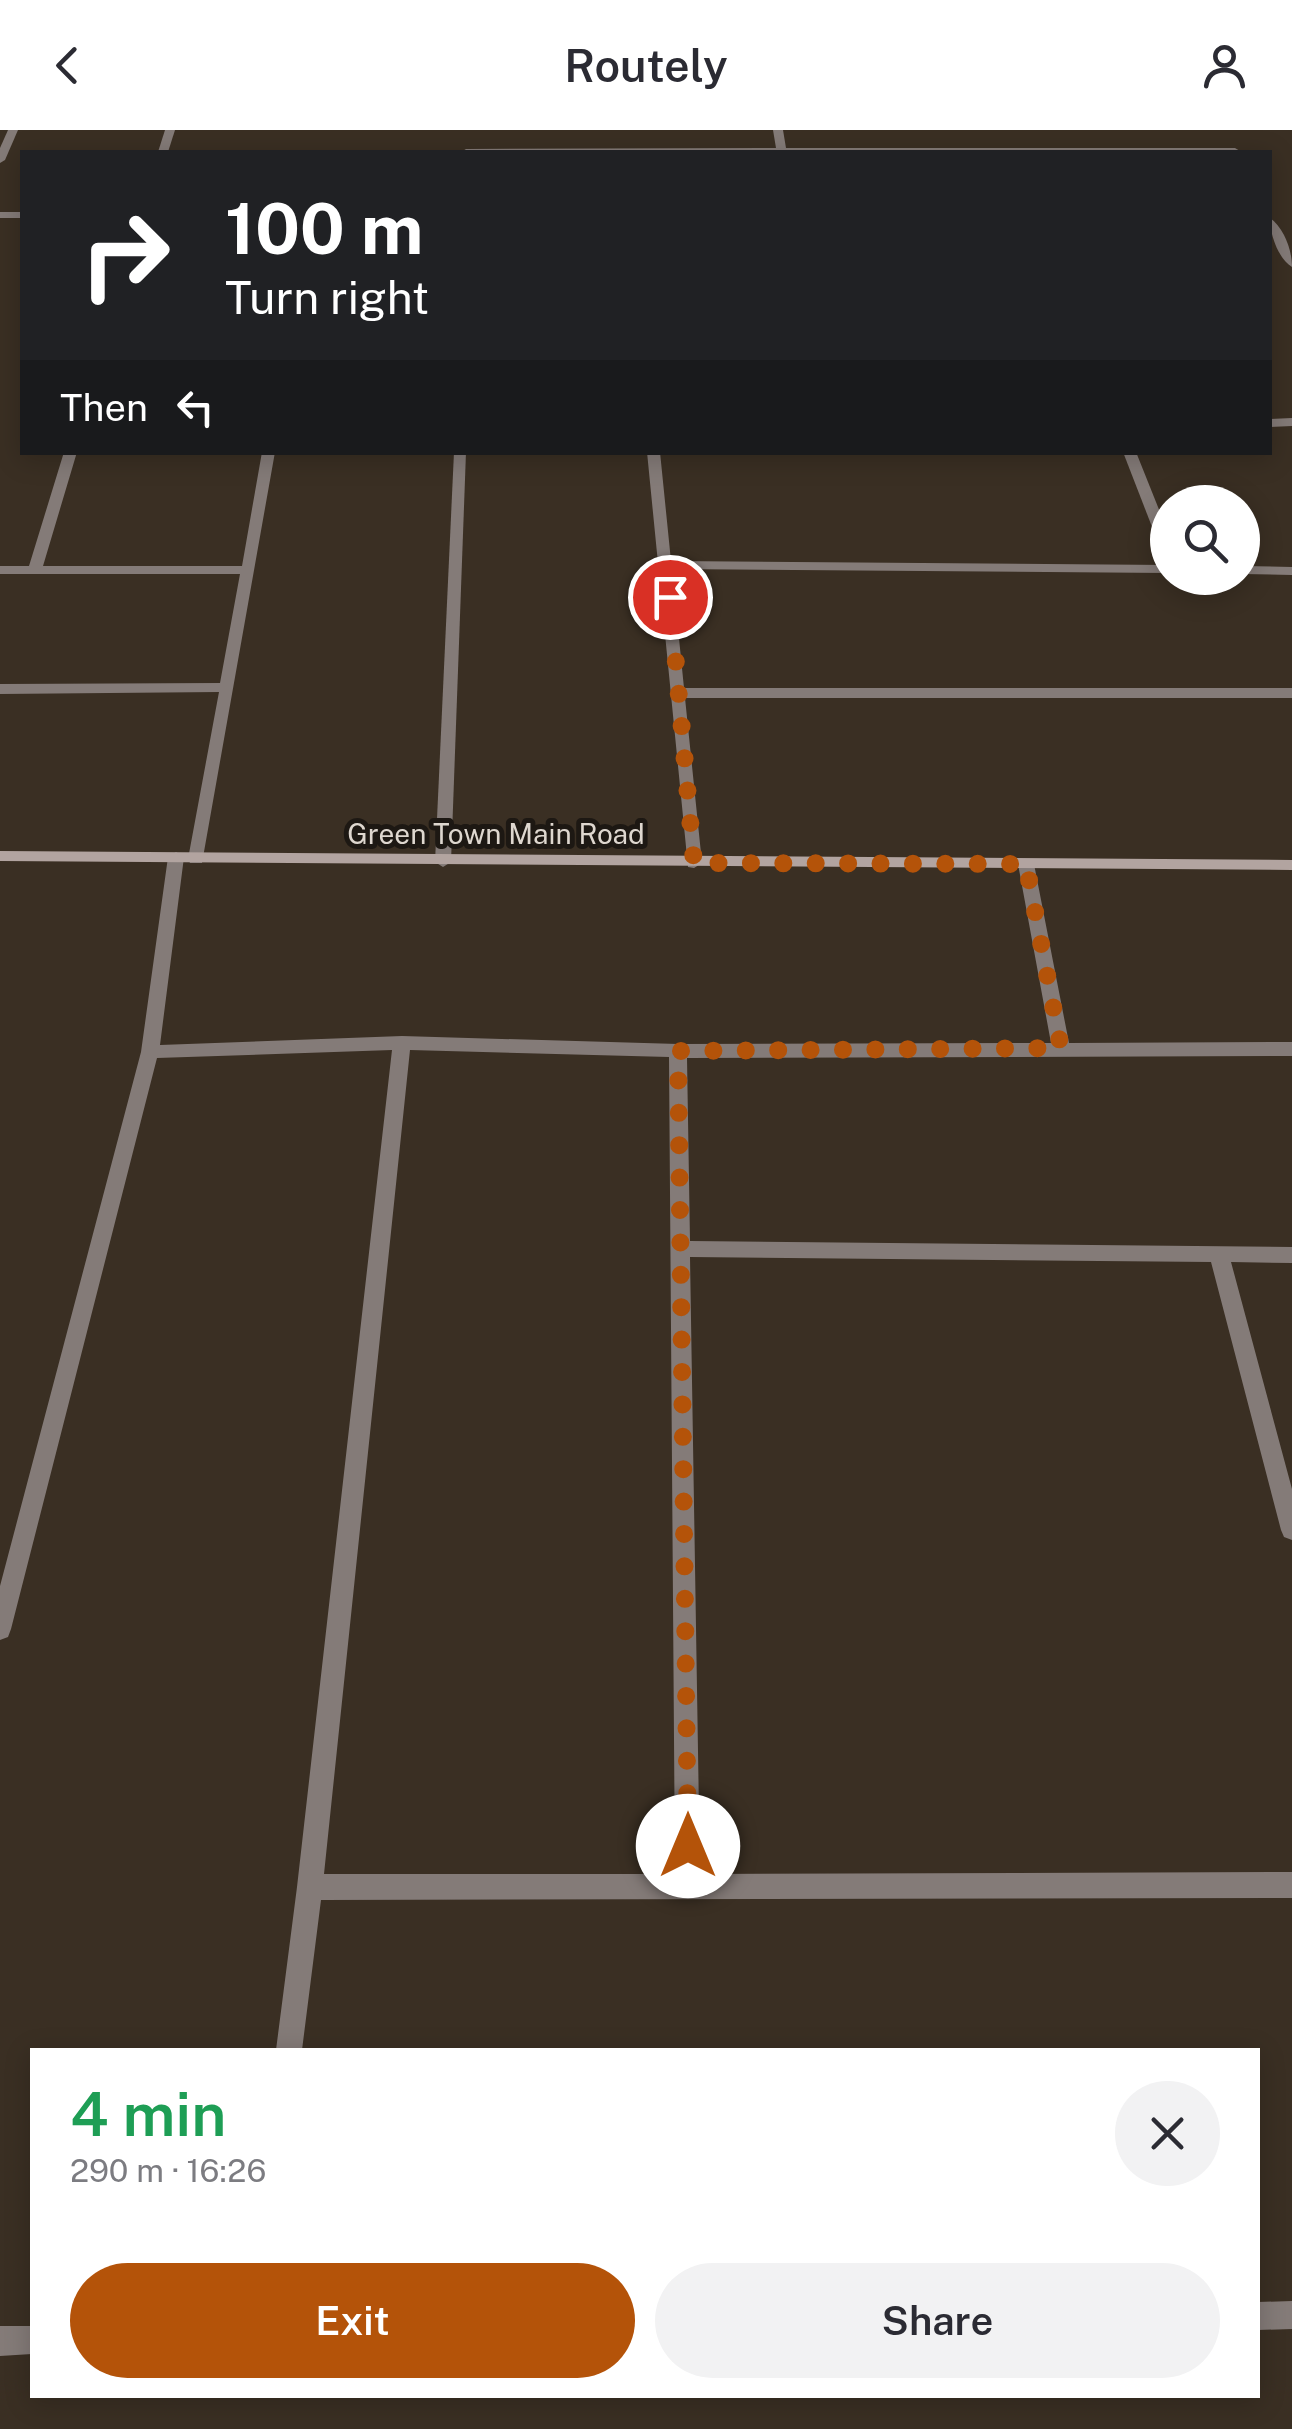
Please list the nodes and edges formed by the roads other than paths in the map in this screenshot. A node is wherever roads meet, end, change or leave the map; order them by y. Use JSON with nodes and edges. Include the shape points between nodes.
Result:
{"nodes":[{"id":1,"x":13,"y":130,"type":"edge"},
{"id":2,"x":616,"y":130,"type":"edge"},
{"id":3,"x":778,"y":130,"type":"edge"},
{"id":4,"x":1233,"y":148,"type":"edge"},
{"id":5,"x":464,"y":149,"type":"edge"},
{"id":6,"x":617,"y":150,"type":"junction"},
{"id":7,"x":782,"y":150,"type":"edge"},
{"id":8,"x":1162,"y":150,"type":"edge"},
{"id":9,"x":0,"y":160,"type":"edge"},
{"id":10,"x":1272,"y":225,"type":"edge"},
{"id":11,"x":1292,"y":264,"type":"edge"},
{"id":12,"x":70,"y":455,"type":"edge"},
{"id":13,"x":268,"y":455,"type":"edge"},
{"id":14,"x":460,"y":455,"type":"edge"},
{"id":15,"x":653,"y":455,"type":"edge"},
{"id":16,"x":1130,"y":455,"type":"edge"},
{"id":17,"x":1150,"y":505,"type":"edge"},
{"id":18,"x":666,"y":565,"type":"junction"},
{"id":19,"x":1150,"y":569,"type":"edge"},
{"id":20,"x":0,"y":570,"type":"edge"},
{"id":21,"x":36,"y":570,"type":"junction"},
{"id":22,"x":248,"y":570,"type":"junction"},
{"id":23,"x":1260,"y":570,"type":"edge"},
{"id":24,"x":1292,"y":571,"type":"edge"},
{"id":25,"x":226,"y":687,"type":"junction"},
{"id":26,"x":0,"y":689,"type":"edge"},
{"id":27,"x":680,"y":693,"type":"junction"},
{"id":28,"x":1292,"y":693,"type":"edge"},
{"id":29,"x":0,"y":856,"type":"edge"},
{"id":30,"x":186,"y":858,"type":"junction"},
{"id":31,"x":443,"y":862,"type":"junction"},
{"id":32,"x":694,"y":863,"type":"junction"},
{"id":33,"x":1026,"y":864,"type":"junction"},
{"id":34,"x":1292,"y":865,"type":"edge"},
{"id":35,"x":402,"y":1043,"type":"junction"},
{"id":36,"x":1061,"y":1048,"type":"junction"},
{"id":37,"x":1292,"y":1049,"type":"edge"},
{"id":38,"x":678,"y":1051,"type":"junction"},
{"id":39,"x":150,"y":1052,"type":"junction"},
{"id":40,"x":682,"y":1249,"type":"junction"},
{"id":41,"x":1219,"y":1254,"type":"junction"},
{"id":42,"x":1292,"y":1255,"type":"edge"},
{"id":43,"x":1292,"y":1530,"type":"edge"},
{"id":44,"x":3,"y":1602,"type":"edge"},
{"id":45,"x":0,"y":1628,"type":"edge"},
{"id":46,"x":1292,"y":1885,"type":"edge"},
{"id":47,"x":688,"y":1886,"type":"junction"},
{"id":48,"x":310,"y":1887,"type":"junction"},
{"id":49,"x":288,"y":2048,"type":"edge"},
{"id":50,"x":1292,"y":2315,"type":"edge"},
{"id":51,"x":1260,"y":2316,"type":"edge"},
{"id":52,"x":0,"y":2340,"type":"edge"},
{"id":53,"x":30,"y":2340,"type":"edge"}],
"edges":[{"from":1,"to":9,"type":"street"},
{"from":2,"to":6,"type":"street"},
{"from":3,"to":7,"type":"street"},
{"from":4,"to":8,"type":"street"},
{"from":5,"to":6,"type":"street"},
{"from":6,"to":7,"type":"street"},
{"from":10,"to":11,"type":"street"},
{"from":12,"to":21,"type":"street"},
{"from":13,"to":22,"type":"street"},
{"from":14,"to":31,"type":"street"},
{"from":15,"to":18,"type":"street"},
{"from":16,"to":17,"type":"street"},
{"from":18,"to":19,"type":"street"},
{"from":18,"to":27,"type":"street"},
{"from":20,"to":21,"type":"street"},
{"from":21,"to":22,"type":"street"},
{"from":22,"to":25,"type":"street"},
{"from":23,"to":24,"type":"street"},
{"from":25,"to":26,"type":"street"},
{"from":25,"to":30,"type":"street"},
{"from":27,"to":28,"type":"street"},
{"from":27,"to":32,"type":"street"},
{"from":29,"to":30,"type":"street","name":"Green Town Main Road"},
{"from":30,"to":31,"type":"street","name":"Green Town Main Road"},
{"from":30,"to":39,"type":"street"},
{"from":31,"to":32,"type":"street","name":"Green Town Main Road"},
{"from":32,"to":33,"type":"street","name":"Green Town Main Road"},
{"from":33,"to":34,"type":"street","name":"Green Town Main Road"},
{"from":33,"to":36,"type":"street"},
{"from":35,"to":38,"type":"street"},
{"from":35,"to":39,"type":"street"},
{"from":35,"to":48,"type":"street"},
{"from":36,"to":37,"type":"street"},
{"from":36,"to":38,"type":"street"},
{"from":38,"to":40,"type":"street"},
{"from":39,"to":44,"type":"street"},
{"from":40,"to":41,"type":"street"},
{"from":40,"to":47,"type":"street"},
{"from":41,"to":42,"type":"street"},
{"from":41,"to":43,"type":"street"},
{"from":44,"to":45,"type":"street"},
{"from":46,"to":47,"type":"street"},
{"from":47,"to":48,"type":"street"},
{"from":48,"to":49,"type":"street"},
{"from":50,"to":51,"type":"street"},
{"from":52,"to":53,"type":"street"}]}
